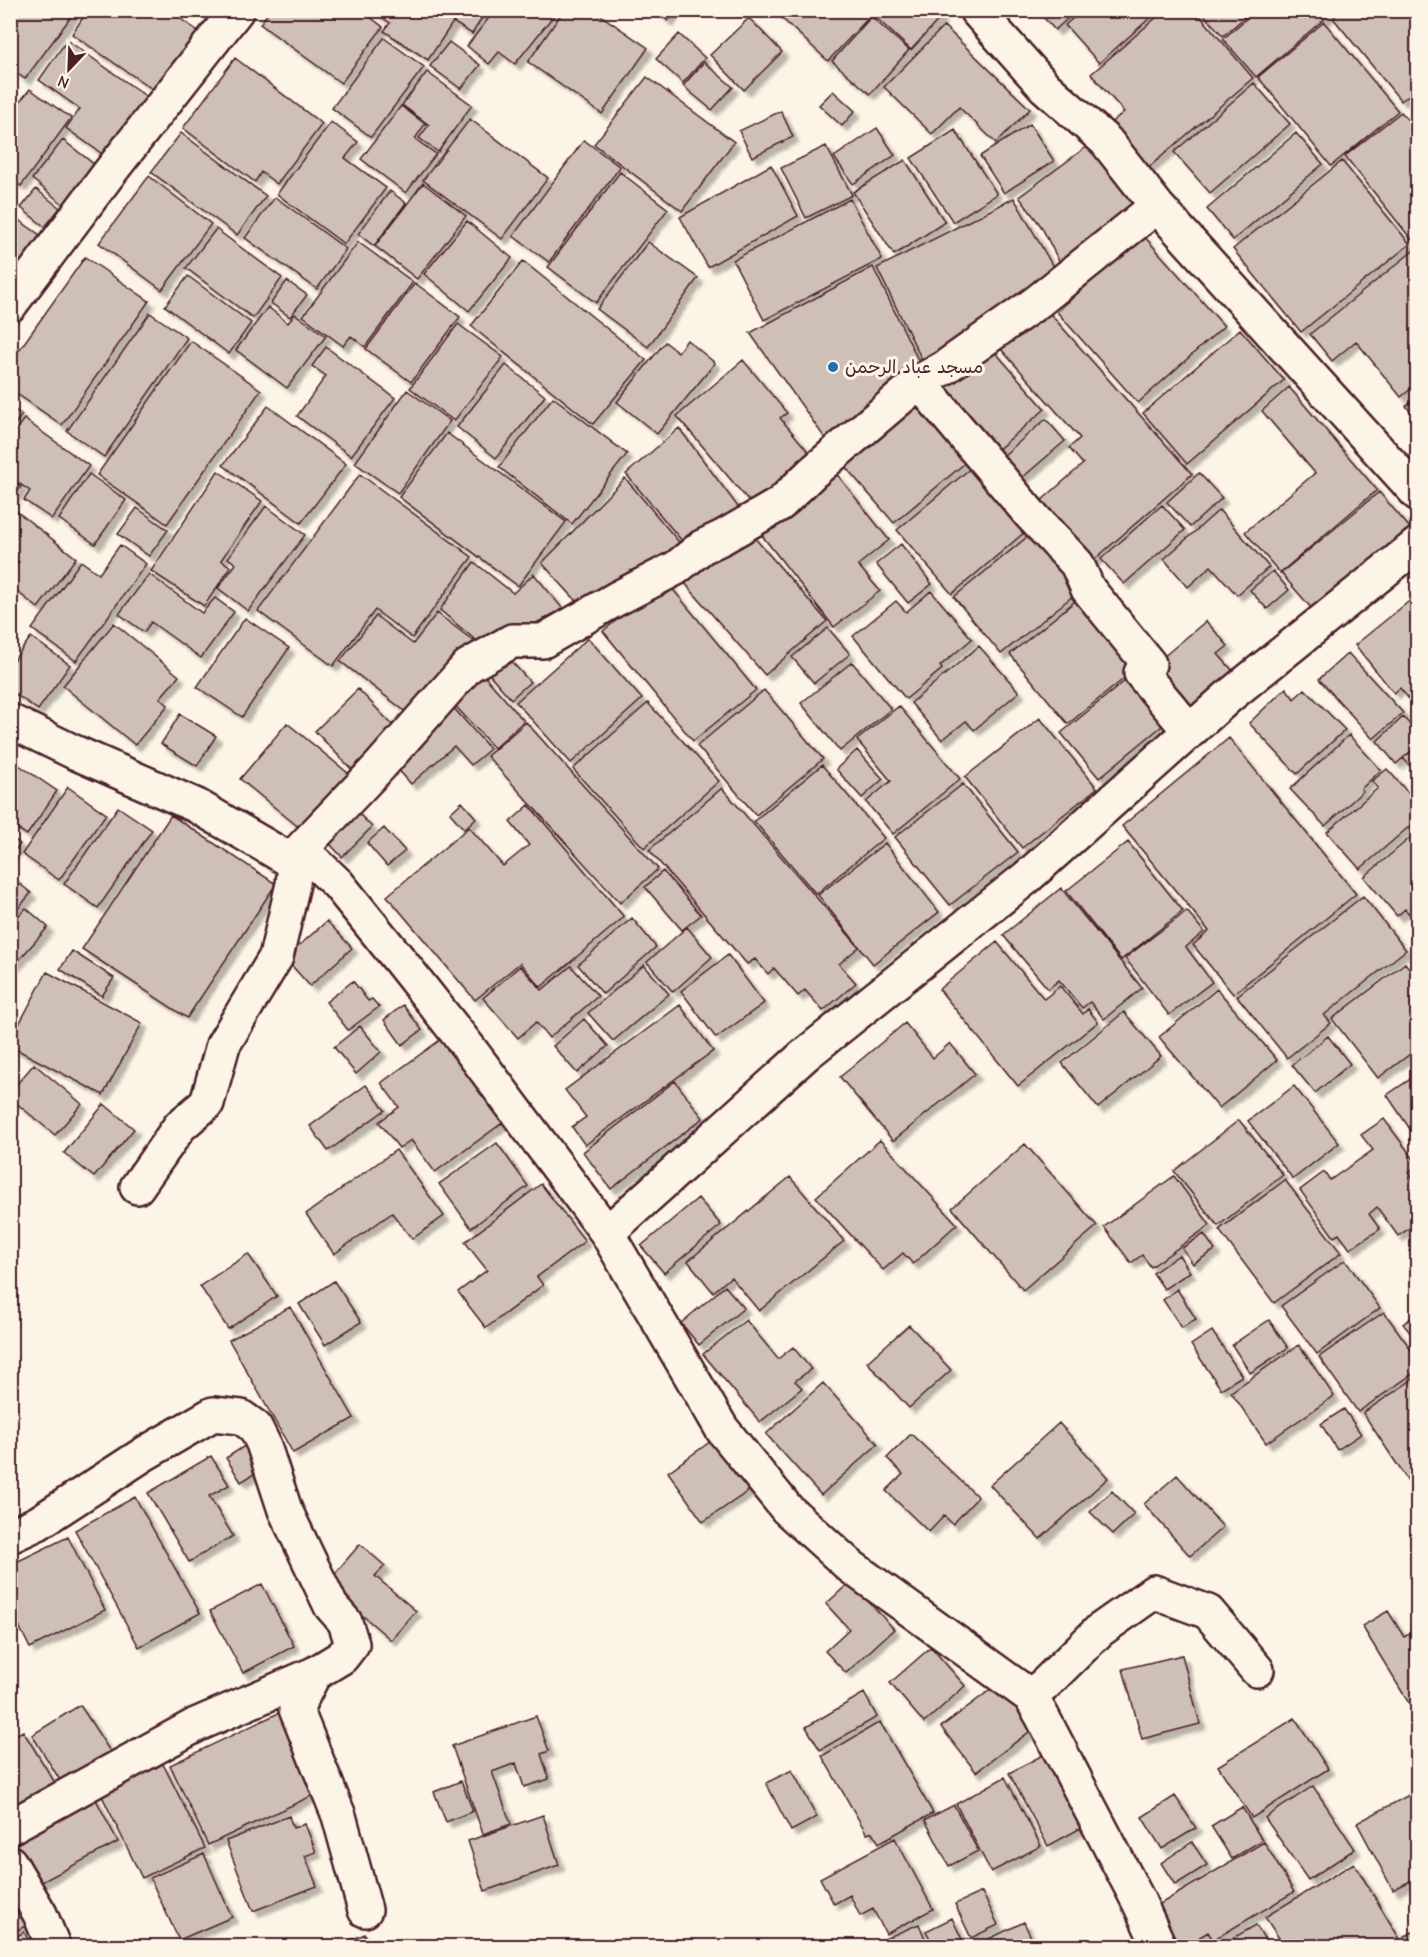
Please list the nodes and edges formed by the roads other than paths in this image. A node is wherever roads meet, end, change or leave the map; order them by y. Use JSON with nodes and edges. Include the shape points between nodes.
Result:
{"nodes":[{"id":1,"x":237,"y":10,"type":"edge"},
{"id":2,"x":976,"y":10,"type":"edge"},
{"id":3,"x":1157,"y":206,"type":"junction"},
{"id":4,"x":10,"y":305,"type":"edge"},
{"id":5,"x":919,"y":382,"type":"junction"},
{"id":6,"x":1418,"y":494,"type":"edge"},
{"id":7,"x":1418,"y":544,"type":"edge"},
{"id":8,"x":10,"y":721,"type":"edge"},
{"id":9,"x":1189,"y":730,"type":"junction"},
{"id":10,"x":298,"y":856,"type":"junction"},
{"id":11,"x":137,"y":1187,"type":"dead end"},
{"id":12,"x":607,"y":1233,"type":"junction"},
{"id":13,"x":10,"y":1536,"type":"edge"},
{"id":14,"x":1257,"y":1670,"type":"dead end"},
{"id":15,"x":314,"y":1674,"type":"junction"},
{"id":16,"x":1030,"y":1696,"type":"junction"},
{"id":17,"x":10,"y":1827,"type":"edge"},
{"id":18,"x":10,"y":1863,"type":"edge"},
{"id":19,"x":365,"y":1910,"type":"dead end"},
{"id":20,"x":54,"y":1947,"type":"edge"},
{"id":21,"x":1159,"y":1947,"type":"edge"}],
"edges":[{"from":1,"to":4,"type":"street"},
{"from":2,"to":3,"type":"street","via":[[1045,87],[1106,141]]},
{"from":3,"to":5,"type":"street","via":[[1037,302]]},
{"from":3,"to":6,"type":"street"},
{"from":5,"to":9,"type":"street","via":[[1077,564],[1088,588],[1149,664],[1141,673]]},
{"from":5,"to":10,"type":"street","via":[[780,504],[702,547],[676,568],[543,641],[512,641],[468,666]]},
{"from":7,"to":9,"type":"street"},
{"from":8,"to":10,"type":"street"},
{"from":9,"to":12,"type":"street","via":[[1026,878],[806,1054]]},
{"from":10,"to":11,"type":"street","via":[[276,957],[223,1045],[207,1103],[180,1126]]},
{"from":10,"to":12,"type":"street","via":[[338,884],[469,1048]]},
{"from":12,"to":16,"type":"street","via":[[722,1429],[787,1509],[850,1566]]},
{"from":13,"to":15,"type":"street","via":[[38,1523],[213,1414],[241,1417],[255,1427],[263,1443],[285,1510],[331,1606],[345,1622],[352,1644],[342,1657]]},
{"from":14,"to":16,"type":"street","via":[[1208,1612],[1154,1592],[1100,1630]]},
{"from":15,"to":17,"type":"street","via":[[196,1725]]},
{"from":15,"to":19,"type":"street","via":[[296,1709],[339,1816]]},
{"from":16,"to":21,"type":"street"},
{"from":18,"to":20,"type":"street"}]}
